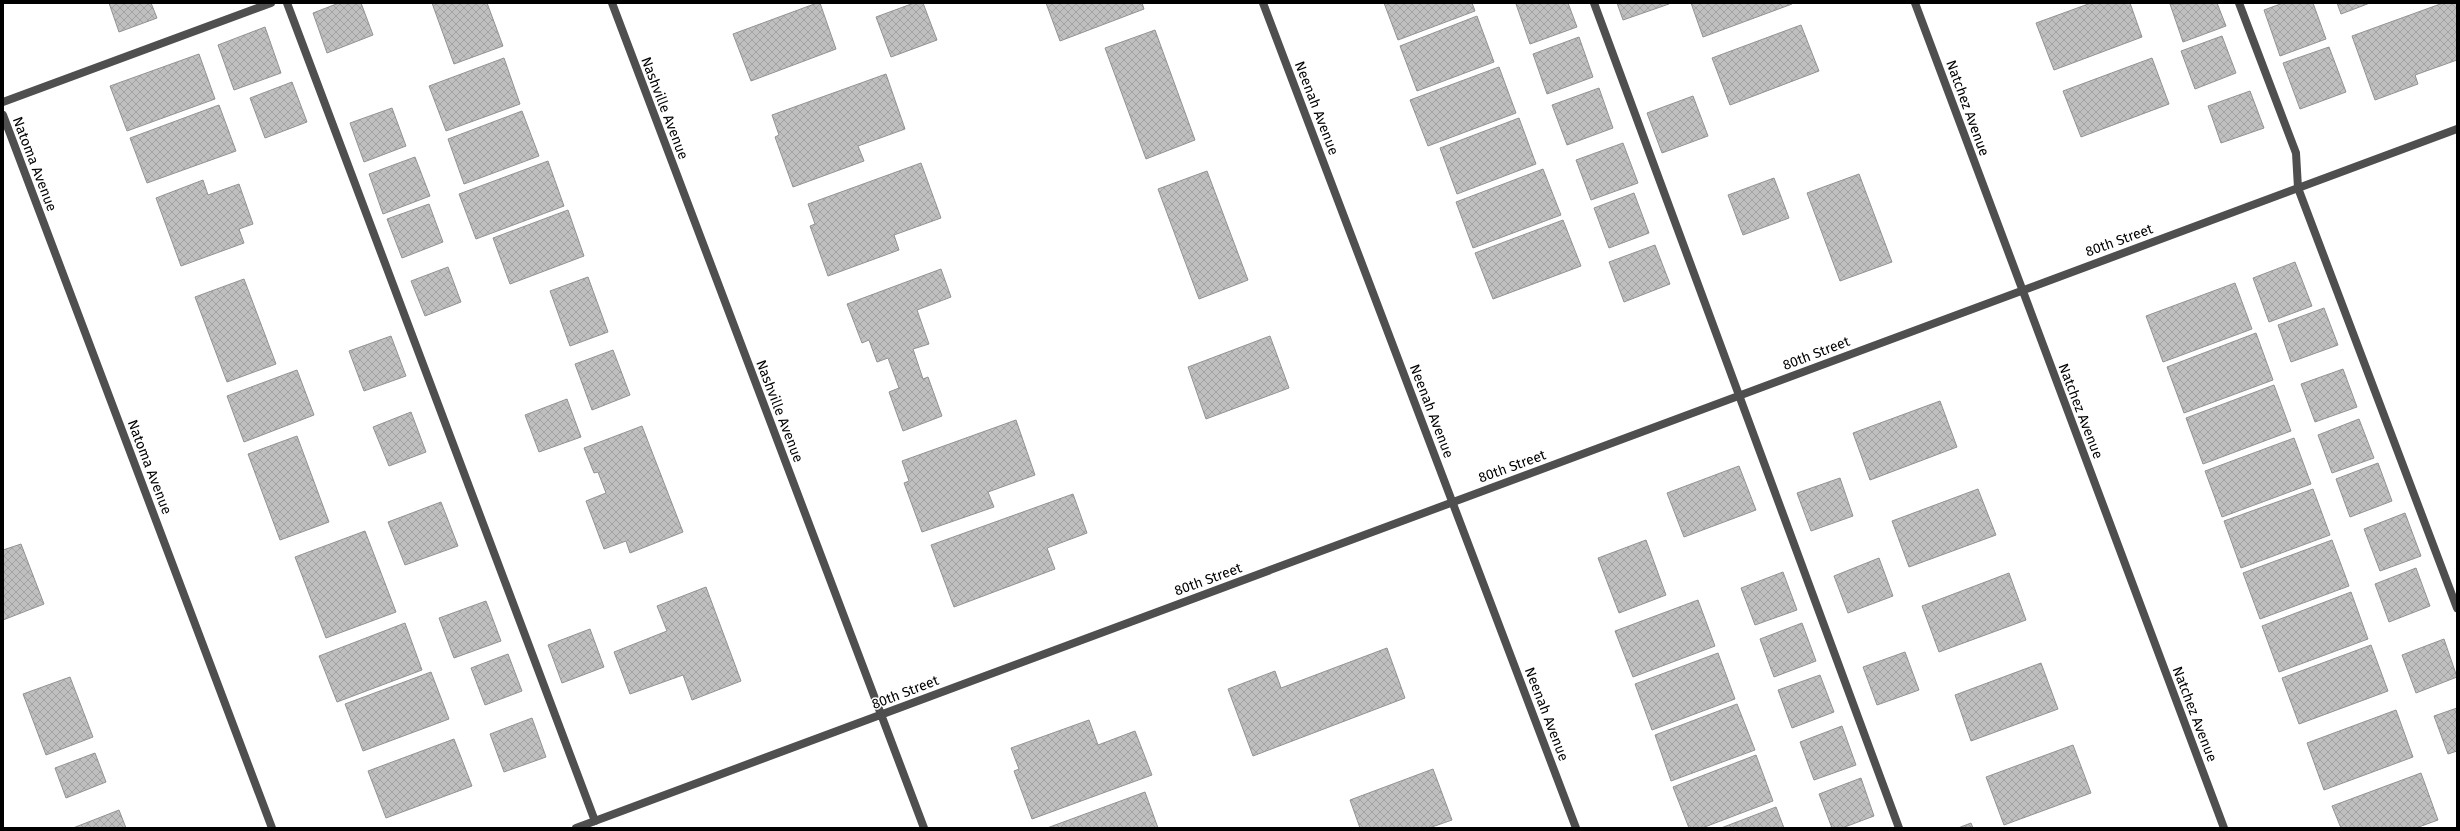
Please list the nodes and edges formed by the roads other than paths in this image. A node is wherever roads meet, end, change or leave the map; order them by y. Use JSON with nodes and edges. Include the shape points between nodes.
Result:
{"nodes":[{"id":1,"x":271,"y":3,"type":"edge"},
{"id":2,"x":287,"y":3,"type":"edge"},
{"id":3,"x":612,"y":3,"type":"edge"},
{"id":4,"x":1263,"y":3,"type":"edge"},
{"id":5,"x":1594,"y":3,"type":"edge"},
{"id":6,"x":1915,"y":3,"type":"edge"},
{"id":7,"x":2239,"y":3,"type":"edge"},
{"id":8,"x":3,"y":102,"type":"edge"},
{"id":9,"x":3,"y":115,"type":"edge"},
{"id":10,"x":2457,"y":129,"type":"edge"},
{"id":11,"x":2298,"y":188,"type":"junction"},
{"id":12,"x":2022,"y":290,"type":"junction"},
{"id":13,"x":1738,"y":396,"type":"junction"},
{"id":14,"x":1452,"y":502,"type":"junction"},
{"id":15,"x":2457,"y":608,"type":"edge"},
{"id":16,"x":881,"y":715,"type":"junction"},
{"id":17,"x":595,"y":821,"type":"junction"},
{"id":18,"x":272,"y":828,"type":"edge"},
{"id":19,"x":576,"y":828,"type":"edge"},
{"id":20,"x":924,"y":828,"type":"edge"},
{"id":21,"x":1576,"y":828,"type":"edge"},
{"id":22,"x":1899,"y":828,"type":"edge"},
{"id":23,"x":2224,"y":828,"type":"edge"}],
"edges":[{"from":1,"to":8,"type":"street"},
{"from":2,"to":17,"type":"street"},
{"from":3,"to":16,"type":"street","name":"Nashville Avenue"},
{"from":4,"to":14,"type":"street","name":"Neenah Avenue"},
{"from":5,"to":13,"type":"street"},
{"from":6,"to":12,"type":"street","name":"Natchez Avenue"},
{"from":7,"to":11,"type":"street","via":[[2296,153]]},
{"from":9,"to":18,"type":"street","name":"Natoma Avenue"},
{"from":10,"to":11,"type":"street","name":"80th Street"},
{"from":11,"to":12,"type":"street","name":"80th Street"},
{"from":11,"to":15,"type":"street"},
{"from":12,"to":13,"type":"street","name":"80th Street"},
{"from":12,"to":23,"type":"street","name":"Natchez Avenue"},
{"from":13,"to":14,"type":"street","name":"80th Street"},
{"from":13,"to":22,"type":"street"},
{"from":14,"to":16,"type":"street","name":"80th Street"},
{"from":14,"to":21,"type":"street","name":"Neenah Avenue"},
{"from":16,"to":17,"type":"street","name":"80th Street"},
{"from":16,"to":20,"type":"street","name":"Nashville Avenue"},
{"from":17,"to":19,"type":"street","name":"80th Street"}]}
